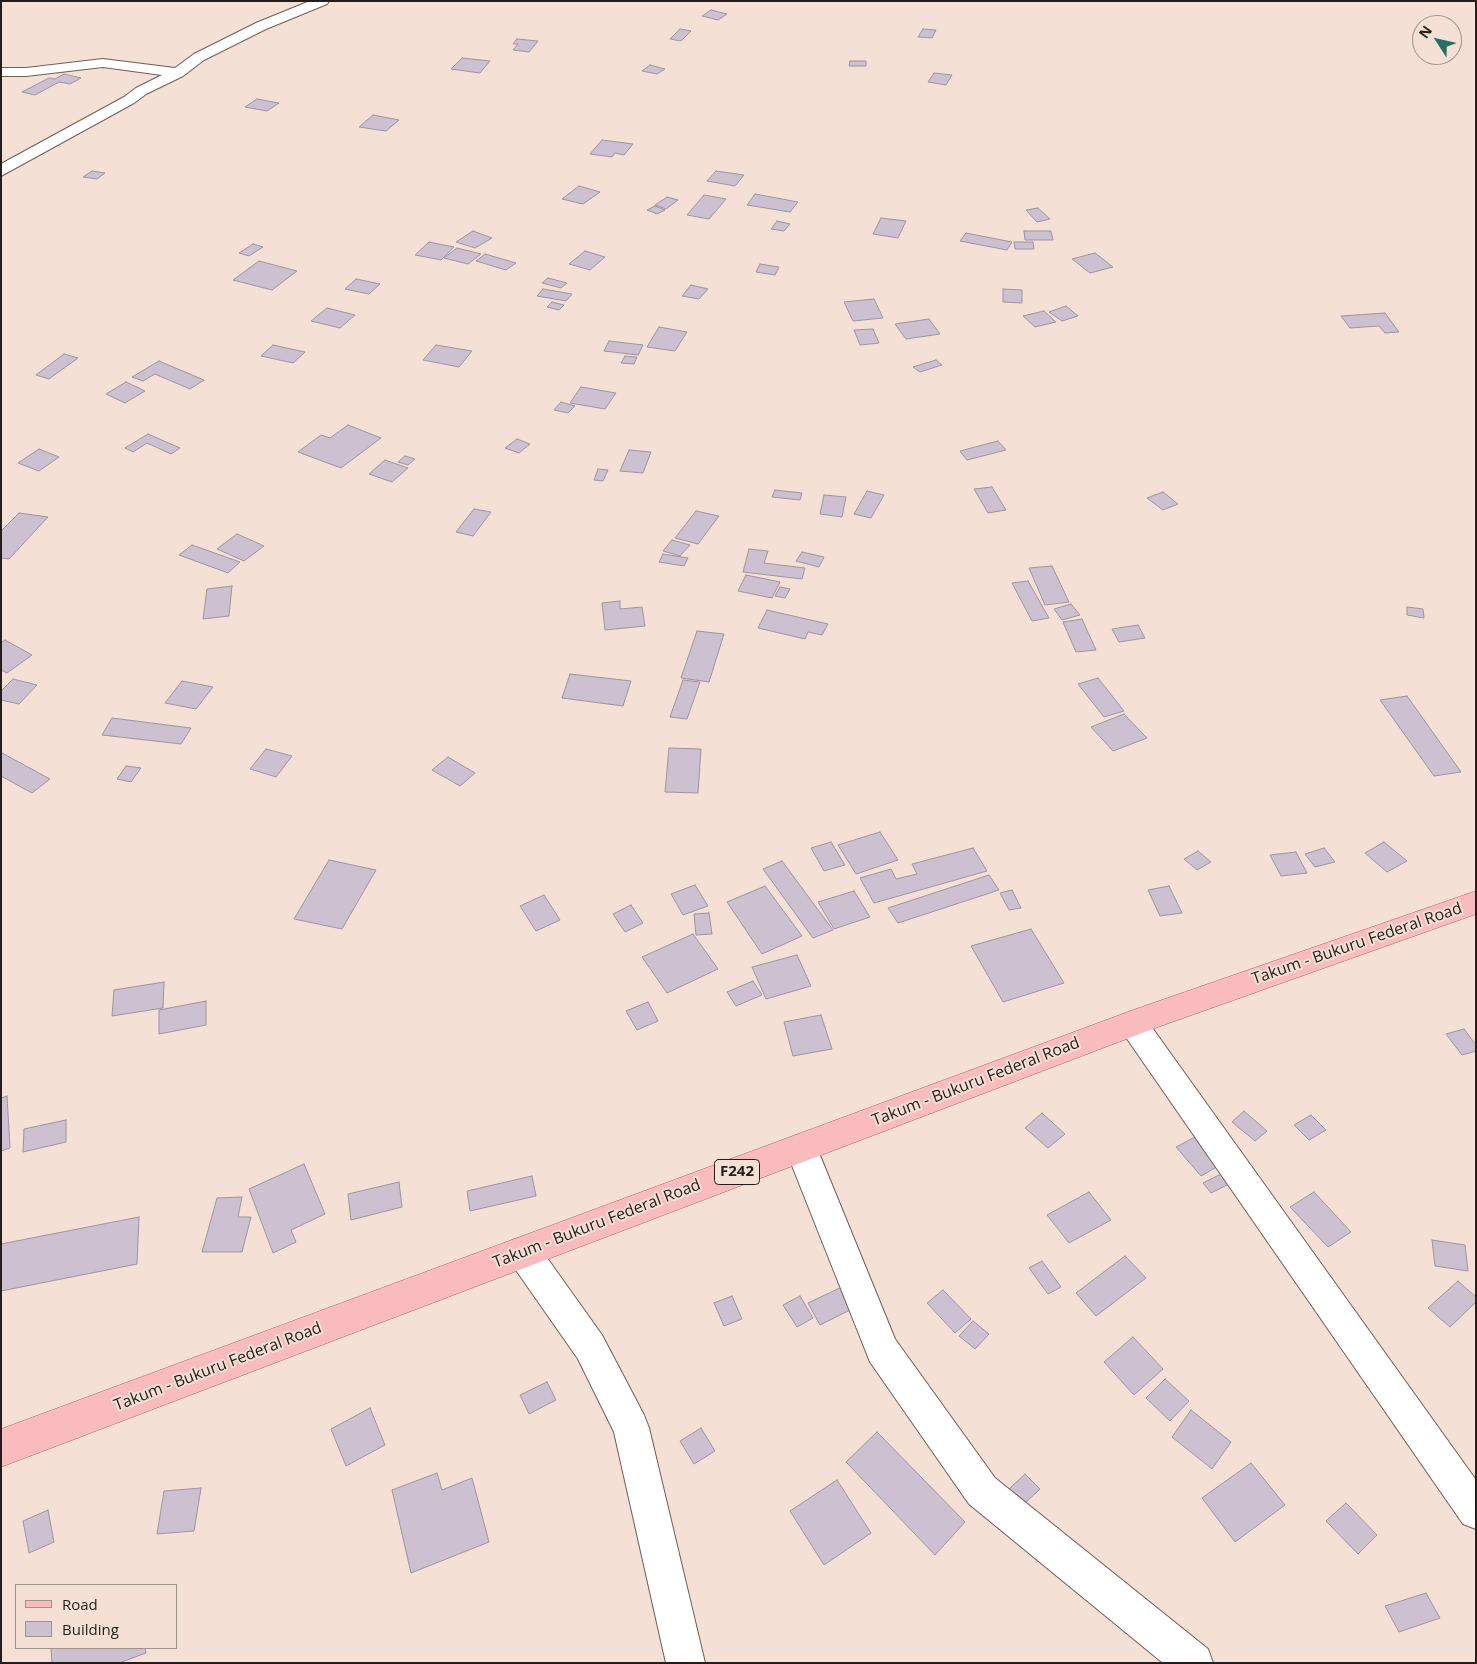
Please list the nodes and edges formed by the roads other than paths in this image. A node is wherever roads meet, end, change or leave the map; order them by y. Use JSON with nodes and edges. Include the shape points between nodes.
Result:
{"nodes":[{"id":1,"x":322,"y":1,"type":"edge"},
{"id":2,"x":1,"y":72,"type":"edge"},
{"id":3,"x":178,"y":73,"type":"junction"},
{"id":4,"x":1,"y":171,"type":"edge"},
{"id":5,"x":1476,"y":902,"type":"edge"},
{"id":6,"x":1133,"y":1024,"type":"junction"},
{"id":7,"x":800,"y":1148,"type":"junction"},
{"id":8,"x":523,"y":1252,"type":"junction"},
{"id":9,"x":1,"y":1448,"type":"edge"},
{"id":10,"x":1476,"y":1512,"type":"edge"},
{"id":11,"x":686,"y":1663,"type":"edge"},
{"id":12,"x":1194,"y":1663,"type":"edge"}],
"edges":[{"from":1,"to":3,"type":"street","via":[[208,52]]},
{"from":2,"to":3,"type":"street","via":[[103,63]]},
{"from":3,"to":4,"type":"street"},
{"from":5,"to":6,"type":"main road","name":"Takum - Bukuru Federal Road","number":"F242"},
{"from":6,"to":7,"type":"main road","name":"Takum - Bukuru Federal Road","number":"F242"},
{"from":6,"to":10,"type":"street"},
{"from":7,"to":8,"type":"main road","name":"Takum - Bukuru Federal Road","number":"F242"},
{"from":7,"to":12,"type":"street","via":[[882,1350],[982,1492]]},
{"from":8,"to":9,"type":"main road","name":"Takum - Bukuru Federal Road","number":"F242"},
{"from":8,"to":11,"type":"street","via":[[590,1347],[631,1428]]}]}
